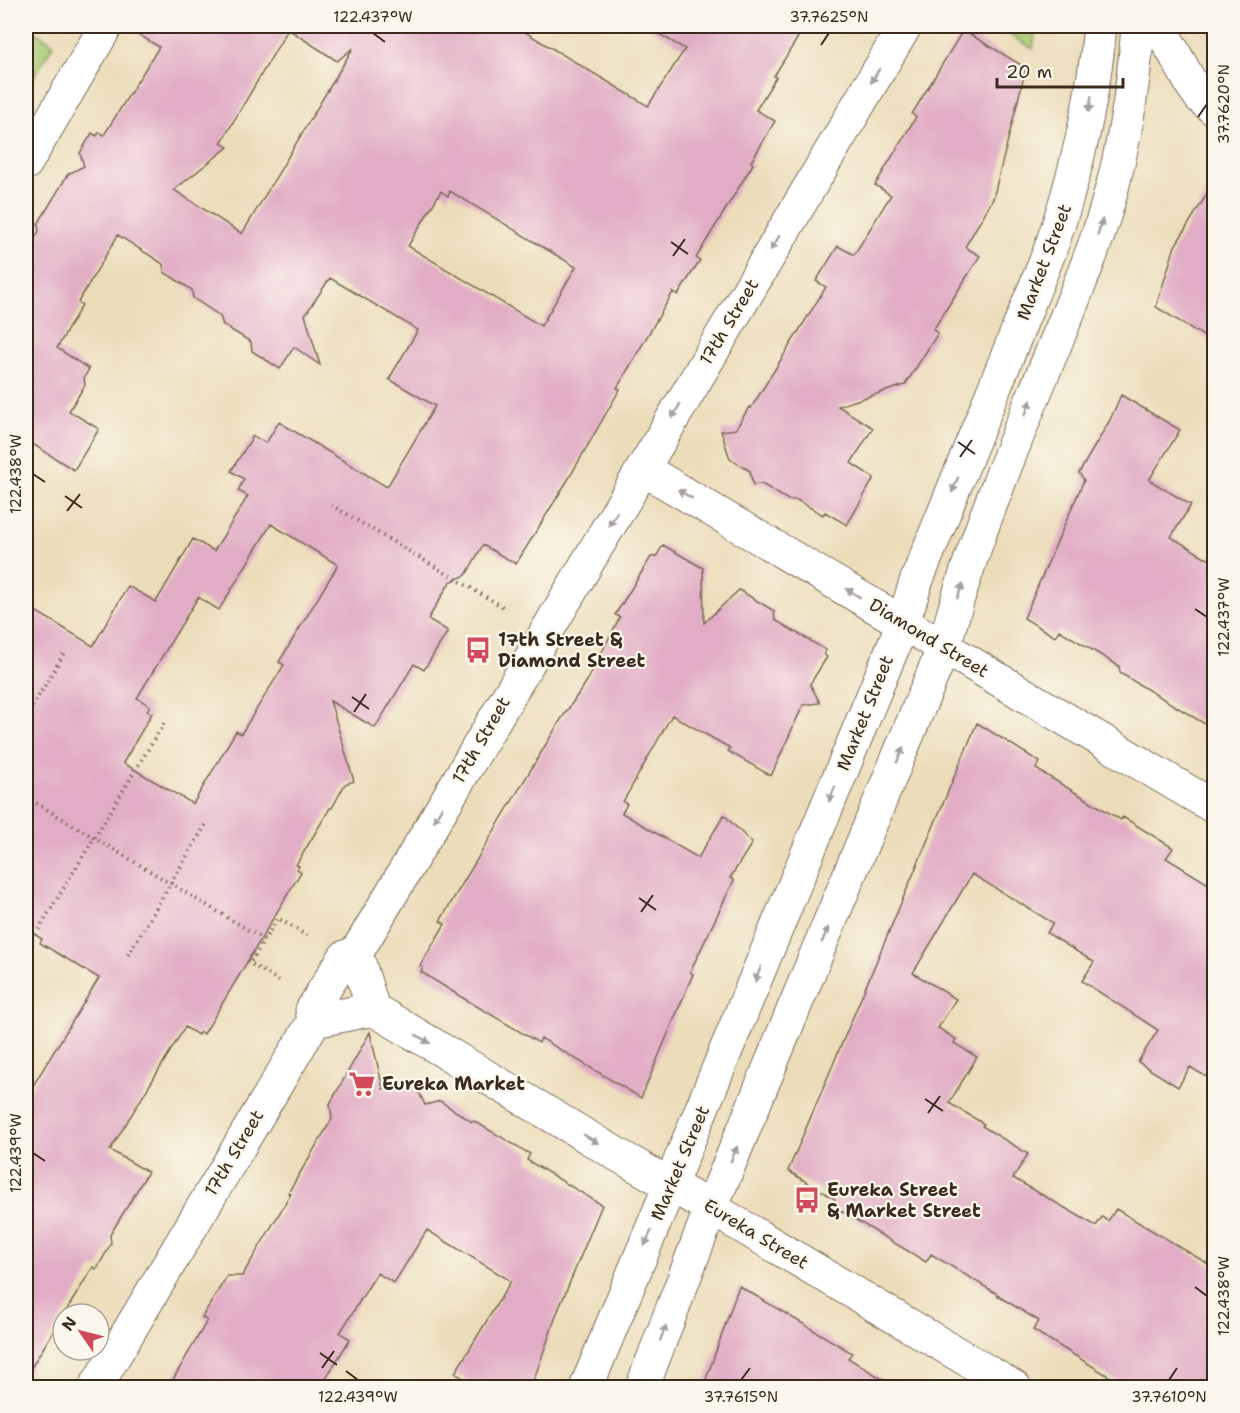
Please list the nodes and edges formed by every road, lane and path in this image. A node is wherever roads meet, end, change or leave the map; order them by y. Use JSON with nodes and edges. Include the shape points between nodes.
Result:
{"nodes":[{"id":1,"x":106,"y":26,"type":"edge"},
{"id":2,"x":905,"y":26,"type":"edge"},
{"id":3,"x":1100,"y":26,"type":"edge"},
{"id":4,"x":1138,"y":26,"type":"edge"},
{"id":5,"x":1160,"y":26,"type":"edge"},
{"id":6,"x":1215,"y":109,"type":"edge"},
{"id":7,"x":26,"y":163,"type":"edge"},
{"id":8,"x":643,"y":469,"type":"junction"},
{"id":9,"x":331,"y":505,"type":"dead end"},
{"id":10,"x":503,"y":607,"type":"dead end"},
{"id":11,"x":903,"y":623,"type":"junction"},
{"id":12,"x":944,"y":647,"type":"junction"},
{"id":13,"x":66,"y":650,"type":"dead end"},
{"id":14,"x":26,"y":717,"type":"edge"},
{"id":15,"x":166,"y":720,"type":"dead end"},
{"id":16,"x":26,"y":797,"type":"edge"},
{"id":17,"x":1215,"y":807,"type":"edge"},
{"id":18,"x":206,"y":824,"type":"dead end"},
{"id":19,"x":94,"y":837,"type":"junction"},
{"id":20,"x":171,"y":882,"type":"junction"},
{"id":21,"x":307,"y":936,"type":"dead end"},
{"id":22,"x":264,"y":940,"type":"junction"},
{"id":23,"x":26,"y":950,"type":"edge"},
{"id":24,"x":356,"y":953,"type":"junction"},
{"id":25,"x":128,"y":955,"type":"dead end"},
{"id":26,"x":279,"y":981,"type":"dead end"},
{"id":27,"x":373,"y":1009,"type":"junction"},
{"id":28,"x":314,"y":1021,"type":"junction"},
{"id":29,"x":670,"y":1184,"type":"junction"},
{"id":30,"x":711,"y":1208,"type":"junction"},
{"id":31,"x":95,"y":1388,"type":"edge"},
{"id":32,"x":586,"y":1388,"type":"edge"},
{"id":33,"x":642,"y":1388,"type":"edge"},
{"id":34,"x":1015,"y":1388,"type":"edge"}],
"edges":[{"from":1,"to":7,"type":"main road"},
{"from":2,"to":8,"type":"main road","name":"17th Street","one_way":true},
{"from":3,"to":11,"type":"main road","name":"Market Street","one_way":true,"via":[[1088,115],[1065,209]]},
{"from":12,"to":4,"type":"main road","one_way":true,"via":[[1005,468],[1098,233],[1124,139]]},
{"from":5,"to":6,"type":"main road","via":[[1191,85]]},
{"from":11,"to":8,"type":"main road","name":"Diamond Street","one_way":true},
{"from":8,"to":24,"type":"main road","name":"17th Street","one_way":true},
{"from":9,"to":10,"type":"path"},
{"from":11,"to":12,"type":"main road","name":"Diamond Street"},
{"from":11,"to":29,"type":"main road","name":"Market Street","one_way":true},
{"from":12,"to":17,"type":"main road","name":"Diamond Street"},
{"from":30,"to":12,"type":"main road","one_way":true},
{"from":13,"to":14,"type":"path"},
{"from":15,"to":19,"type":"path"},
{"from":16,"to":19,"type":"path"},
{"from":18,"to":20,"type":"path"},
{"from":19,"to":20,"type":"path"},
{"from":19,"to":23,"type":"path"},
{"from":20,"to":22,"type":"path"},
{"from":20,"to":25,"type":"path"},
{"from":21,"to":22,"type":"path","via":[[278,918]]},
{"from":22,"to":26,"type":"path","via":[[250,963]]},
{"from":24,"to":27,"type":"main road"},
{"from":24,"to":28,"type":"main road","name":"17th Street","via":[[345,957],[329,982],[312,1010]]},
{"from":27,"to":28,"type":"main road"},
{"from":27,"to":29,"type":"main road","name":"Eureka Street","one_way":true},
{"from":28,"to":31,"type":"main road","name":"17th Street"},
{"from":29,"to":30,"type":"main road","name":"Eureka Street"},
{"from":29,"to":32,"type":"main road","name":"Market Street","one_way":true},
{"from":33,"to":30,"type":"main road","one_way":true},
{"from":30,"to":34,"type":"main road","name":"Eureka Street"}]}
